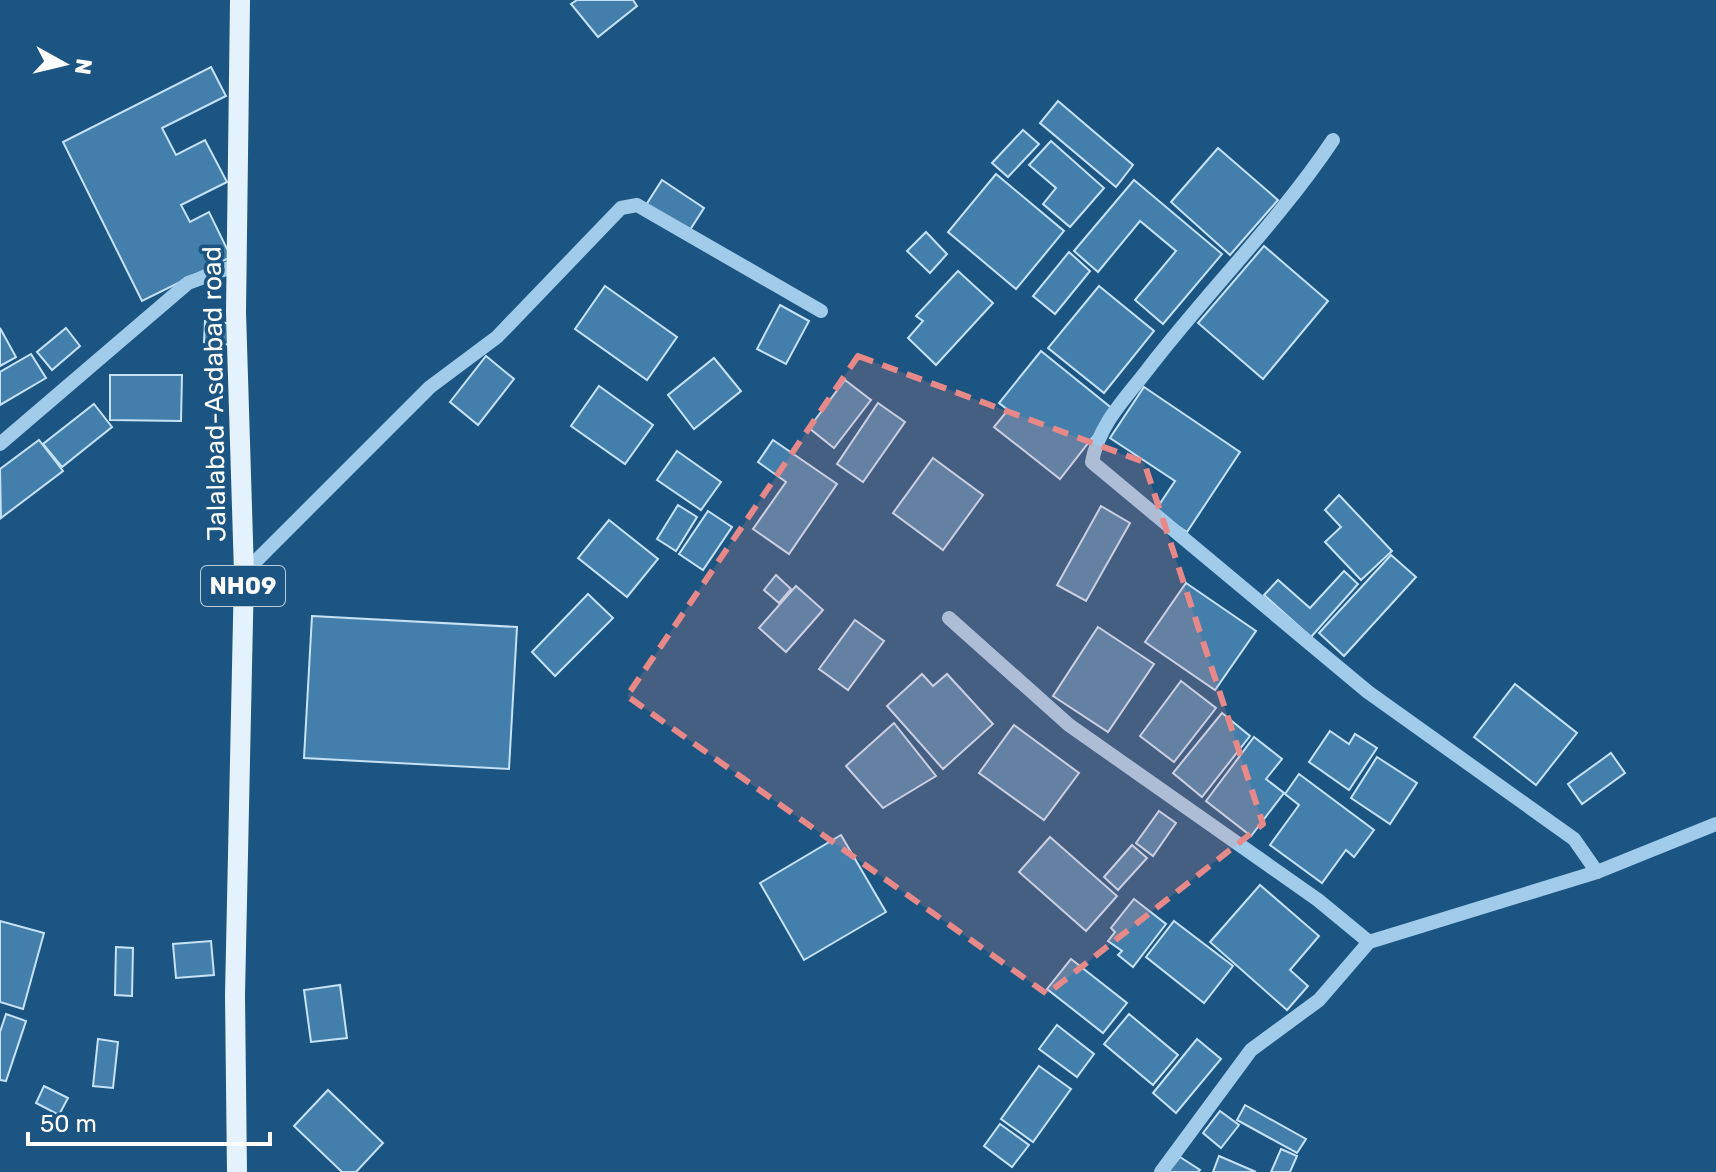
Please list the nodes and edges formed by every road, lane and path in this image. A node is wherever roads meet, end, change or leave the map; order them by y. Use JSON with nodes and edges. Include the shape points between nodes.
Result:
{"nodes":[{"id":1,"x":240,"y":0,"type":"edge"},
{"id":2,"x":1333,"y":140,"type":"dead end"},
{"id":3,"x":237,"y":265,"type":"junction"},
{"id":4,"x":821,"y":311,"type":"dead end"},
{"id":5,"x":0,"y":444,"type":"edge"},
{"id":6,"x":244,"y":573,"type":"junction"},
{"id":7,"x":949,"y":618,"type":"dead end"},
{"id":8,"x":1716,"y":824,"type":"edge"},
{"id":9,"x":1597,"y":872,"type":"junction"},
{"id":10,"x":1369,"y":942,"type":"junction"},
{"id":11,"x":237,"y":1172,"type":"edge"},
{"id":12,"x":1161,"y":1172,"type":"edge"}],
"edges":[{"from":1,"to":3,"type":"main road","name":"Jalalabad-Asdabad road","number":"NH09"},
{"from":2,"to":9,"type":"street","via":[[1300,189],[1187,319],[1097,435],[1092,462],[1368,692],[1574,839]]},
{"from":3,"to":5,"type":"street","via":[[188,283]]},
{"from":3,"to":6,"type":"main road","name":"Jalalabad-Asdabad road","number":"NH09"},
{"from":4,"to":6,"type":"street","via":[[637,205],[621,208],[497,337],[430,387]]},
{"from":6,"to":11,"type":"main road","name":"Jalalabad-Asdabad road","number":"NH09","via":[[235,995]]},
{"from":7,"to":10,"type":"street","via":[[1069,725],[1318,900]]},
{"from":8,"to":9,"type":"street"},
{"from":9,"to":10,"type":"street"},
{"from":10,"to":12,"type":"street","via":[[1319,1000],[1251,1050]]}]}
